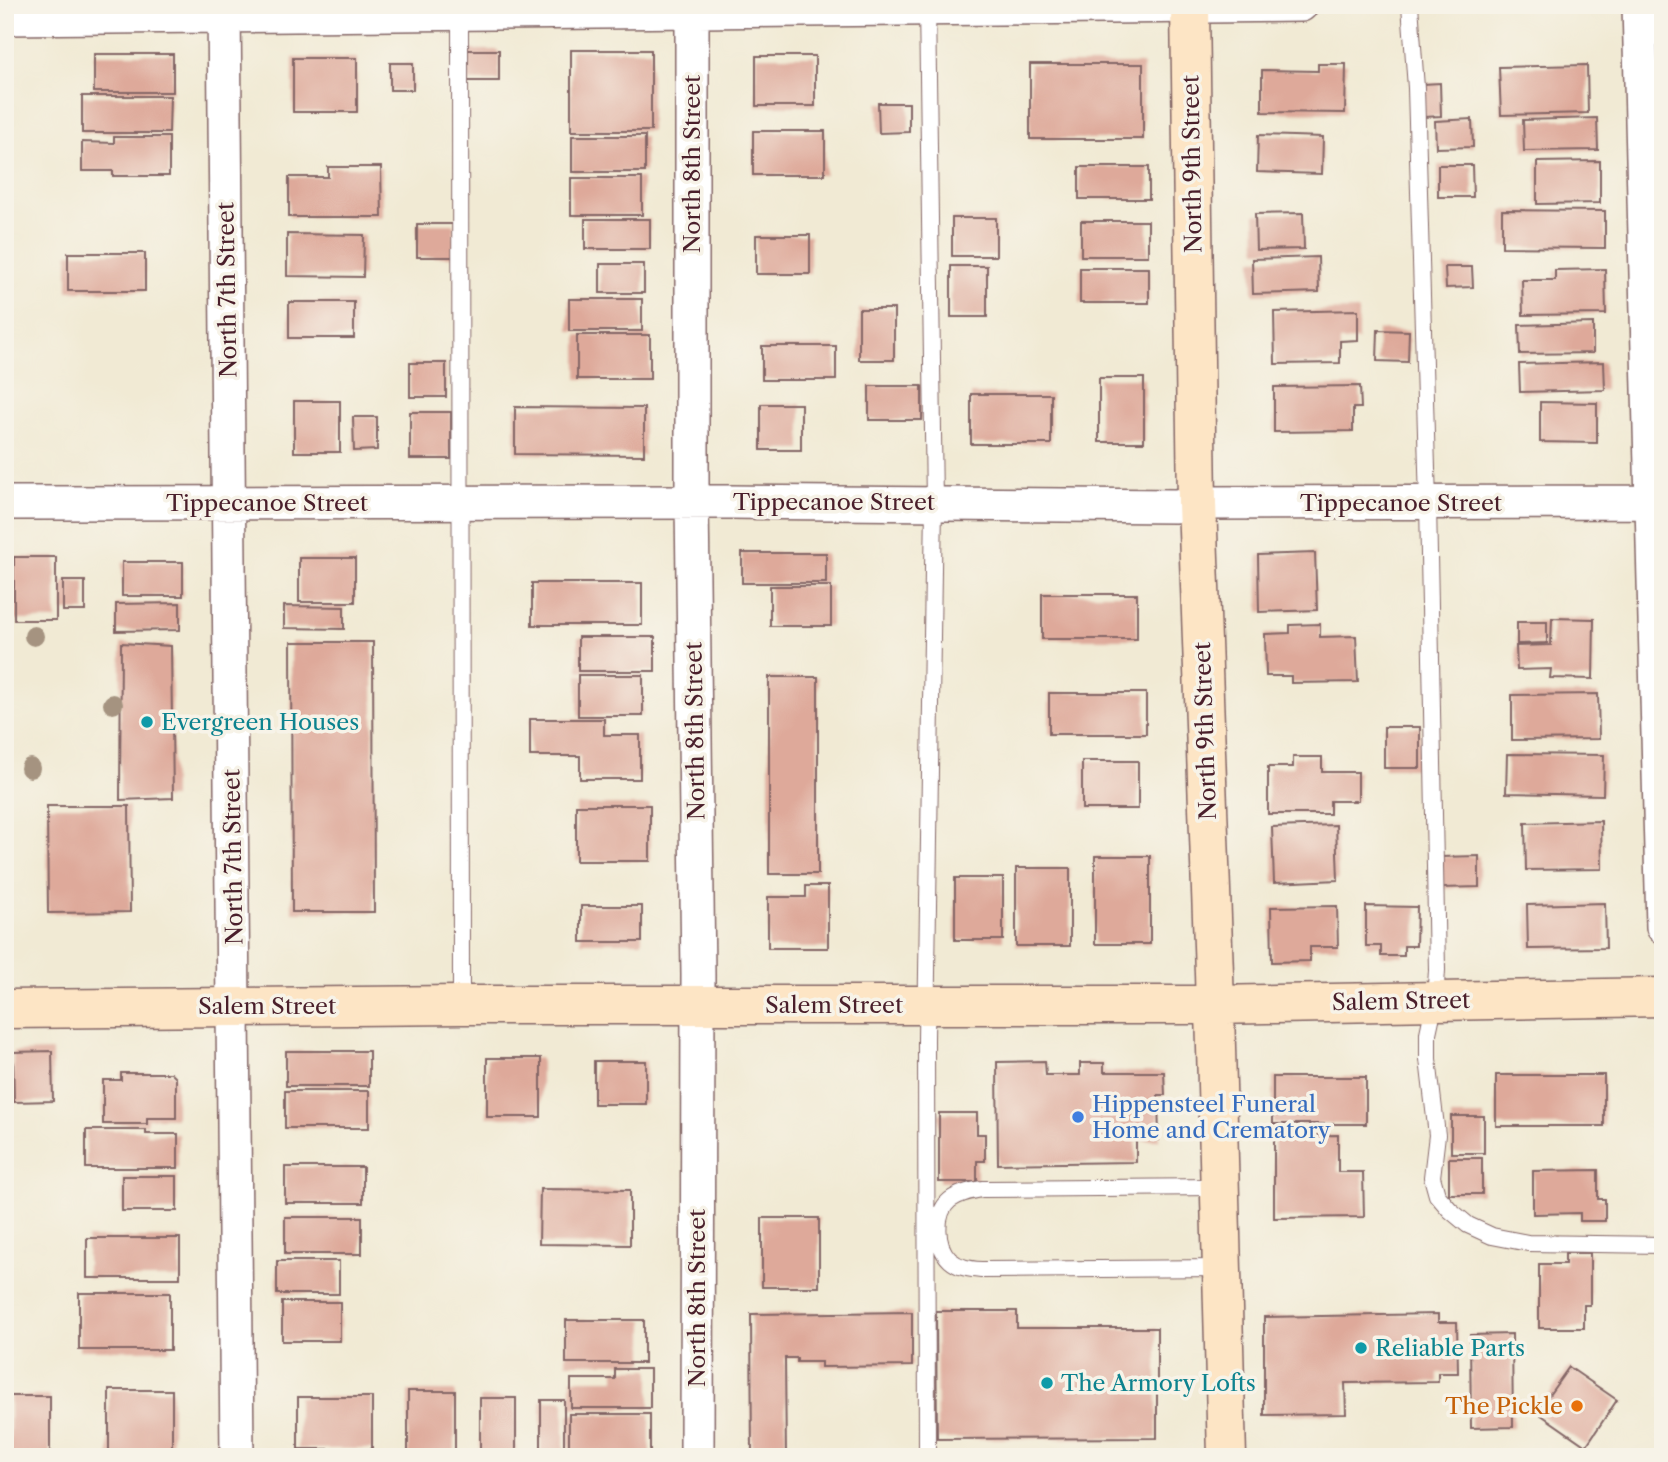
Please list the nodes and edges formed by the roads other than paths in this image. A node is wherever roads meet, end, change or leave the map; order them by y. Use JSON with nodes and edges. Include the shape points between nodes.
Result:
{"nodes":[{"id":1,"x":1301,"y":5,"type":"edge"},
{"id":2,"x":1410,"y":5,"type":"edge"},
{"id":3,"x":1639,"y":5,"type":"edge"},
{"id":4,"x":1190,"y":6,"type":"edge"},
{"id":5,"x":927,"y":8,"type":"edge"},
{"id":6,"x":692,"y":9,"type":"edge"},
{"id":7,"x":460,"y":10,"type":"edge"},
{"id":8,"x":224,"y":11,"type":"edge"},
{"id":9,"x":5,"y":18,"type":"edge"},
{"id":10,"x":1654,"y":250,"type":"edge"},
{"id":11,"x":460,"y":502,"type":"junction"},
{"id":12,"x":692,"y":502,"type":"junction"},
{"id":13,"x":1657,"y":502,"type":"edge"},
{"id":14,"x":5,"y":503,"type":"edge"},
{"id":15,"x":229,"y":503,"type":"junction"},
{"id":16,"x":934,"y":503,"type":"junction"},
{"id":17,"x":1197,"y":503,"type":"junction"},
{"id":18,"x":1428,"y":503,"type":"junction"},
{"id":19,"x":1663,"y":927,"type":"edge"},
{"id":20,"x":1663,"y":997,"type":"edge"},
{"id":21,"x":1435,"y":1001,"type":"junction"},
{"id":22,"x":461,"y":1005,"type":"junction"},
{"id":23,"x":928,"y":1005,"type":"junction"},
{"id":24,"x":1213,"y":1005,"type":"junction"},
{"id":25,"x":234,"y":1006,"type":"junction"},
{"id":26,"x":697,"y":1006,"type":"junction"},
{"id":27,"x":5,"y":1009,"type":"edge"},
{"id":28,"x":1219,"y":1187,"type":"junction"},
{"id":29,"x":1663,"y":1244,"type":"edge"},
{"id":30,"x":1222,"y":1268,"type":"junction"},
{"id":31,"x":237,"y":1457,"type":"edge"},
{"id":32,"x":697,"y":1457,"type":"edge"},
{"id":33,"x":927,"y":1457,"type":"edge"},
{"id":34,"x":1227,"y":1457,"type":"edge"}],
"edges":[{"from":1,"to":4,"type":"street"},
{"from":2,"to":18,"type":"lane"},
{"from":3,"to":10,"type":"street"},
{"from":4,"to":5,"type":"street"},
{"from":4,"to":17,"type":"main road","name":"North 9th Street"},
{"from":5,"to":6,"type":"street"},
{"from":5,"to":16,"type":"lane"},
{"from":6,"to":7,"type":"street"},
{"from":6,"to":12,"type":"street","name":"North 8th Street"},
{"from":7,"to":8,"type":"street"},
{"from":7,"to":11,"type":"lane"},
{"from":8,"to":9,"type":"street"},
{"from":8,"to":15,"type":"street","name":"North 7th Street"},
{"from":10,"to":13,"type":"street"},
{"from":11,"to":12,"type":"street","name":"Tippecanoe Street"},
{"from":11,"to":15,"type":"street","name":"Tippecanoe Street"},
{"from":11,"to":22,"type":"lane"},
{"from":12,"to":16,"type":"street","name":"Tippecanoe Street"},
{"from":12,"to":26,"type":"street","name":"North 8th Street"},
{"from":13,"to":18,"type":"street","name":"Tippecanoe Street"},
{"from":13,"to":19,"type":"street"},
{"from":14,"to":15,"type":"street","name":"Tippecanoe Street"},
{"from":15,"to":25,"type":"street","name":"North 7th Street"},
{"from":16,"to":17,"type":"street","name":"Tippecanoe Street"},
{"from":16,"to":23,"type":"lane"},
{"from":17,"to":18,"type":"street","name":"Tippecanoe Street"},
{"from":17,"to":24,"type":"main road","name":"North 9th Street"},
{"from":18,"to":21,"type":"lane"},
{"from":20,"to":21,"type":"main road","name":"Salem Street"},
{"from":21,"to":24,"type":"main road","name":"Salem Street"},
{"from":21,"to":29,"type":"lane","via":[[1428,1033],[1437,1135],[1432,1177],[1437,1195],[1450,1210],[1492,1237],[1528,1242]]},
{"from":22,"to":25,"type":"main road","name":"Salem Street"},
{"from":22,"to":26,"type":"main road","name":"Salem Street"},
{"from":23,"to":24,"type":"main road","name":"Salem Street"},
{"from":23,"to":26,"type":"main road","name":"Salem Street"},
{"from":23,"to":33,"type":"lane"},
{"from":24,"to":28,"type":"main road","name":"North 9th Street"},
{"from":25,"to":27,"type":"main road","name":"Salem Street"},
{"from":25,"to":31,"type":"street","name":"North 7th Street"},
{"from":26,"to":32,"type":"street","name":"North 8th Street"},
{"from":28,"to":30,"type":"main road","name":"North 9th Street"},
{"from":28,"to":30,"type":"lane","via":[[982,1189],[950,1199],[941,1211],[939,1229],[949,1259],[962,1268]]},
{"from":30,"to":34,"type":"main road","name":"North 9th Street"}]}
